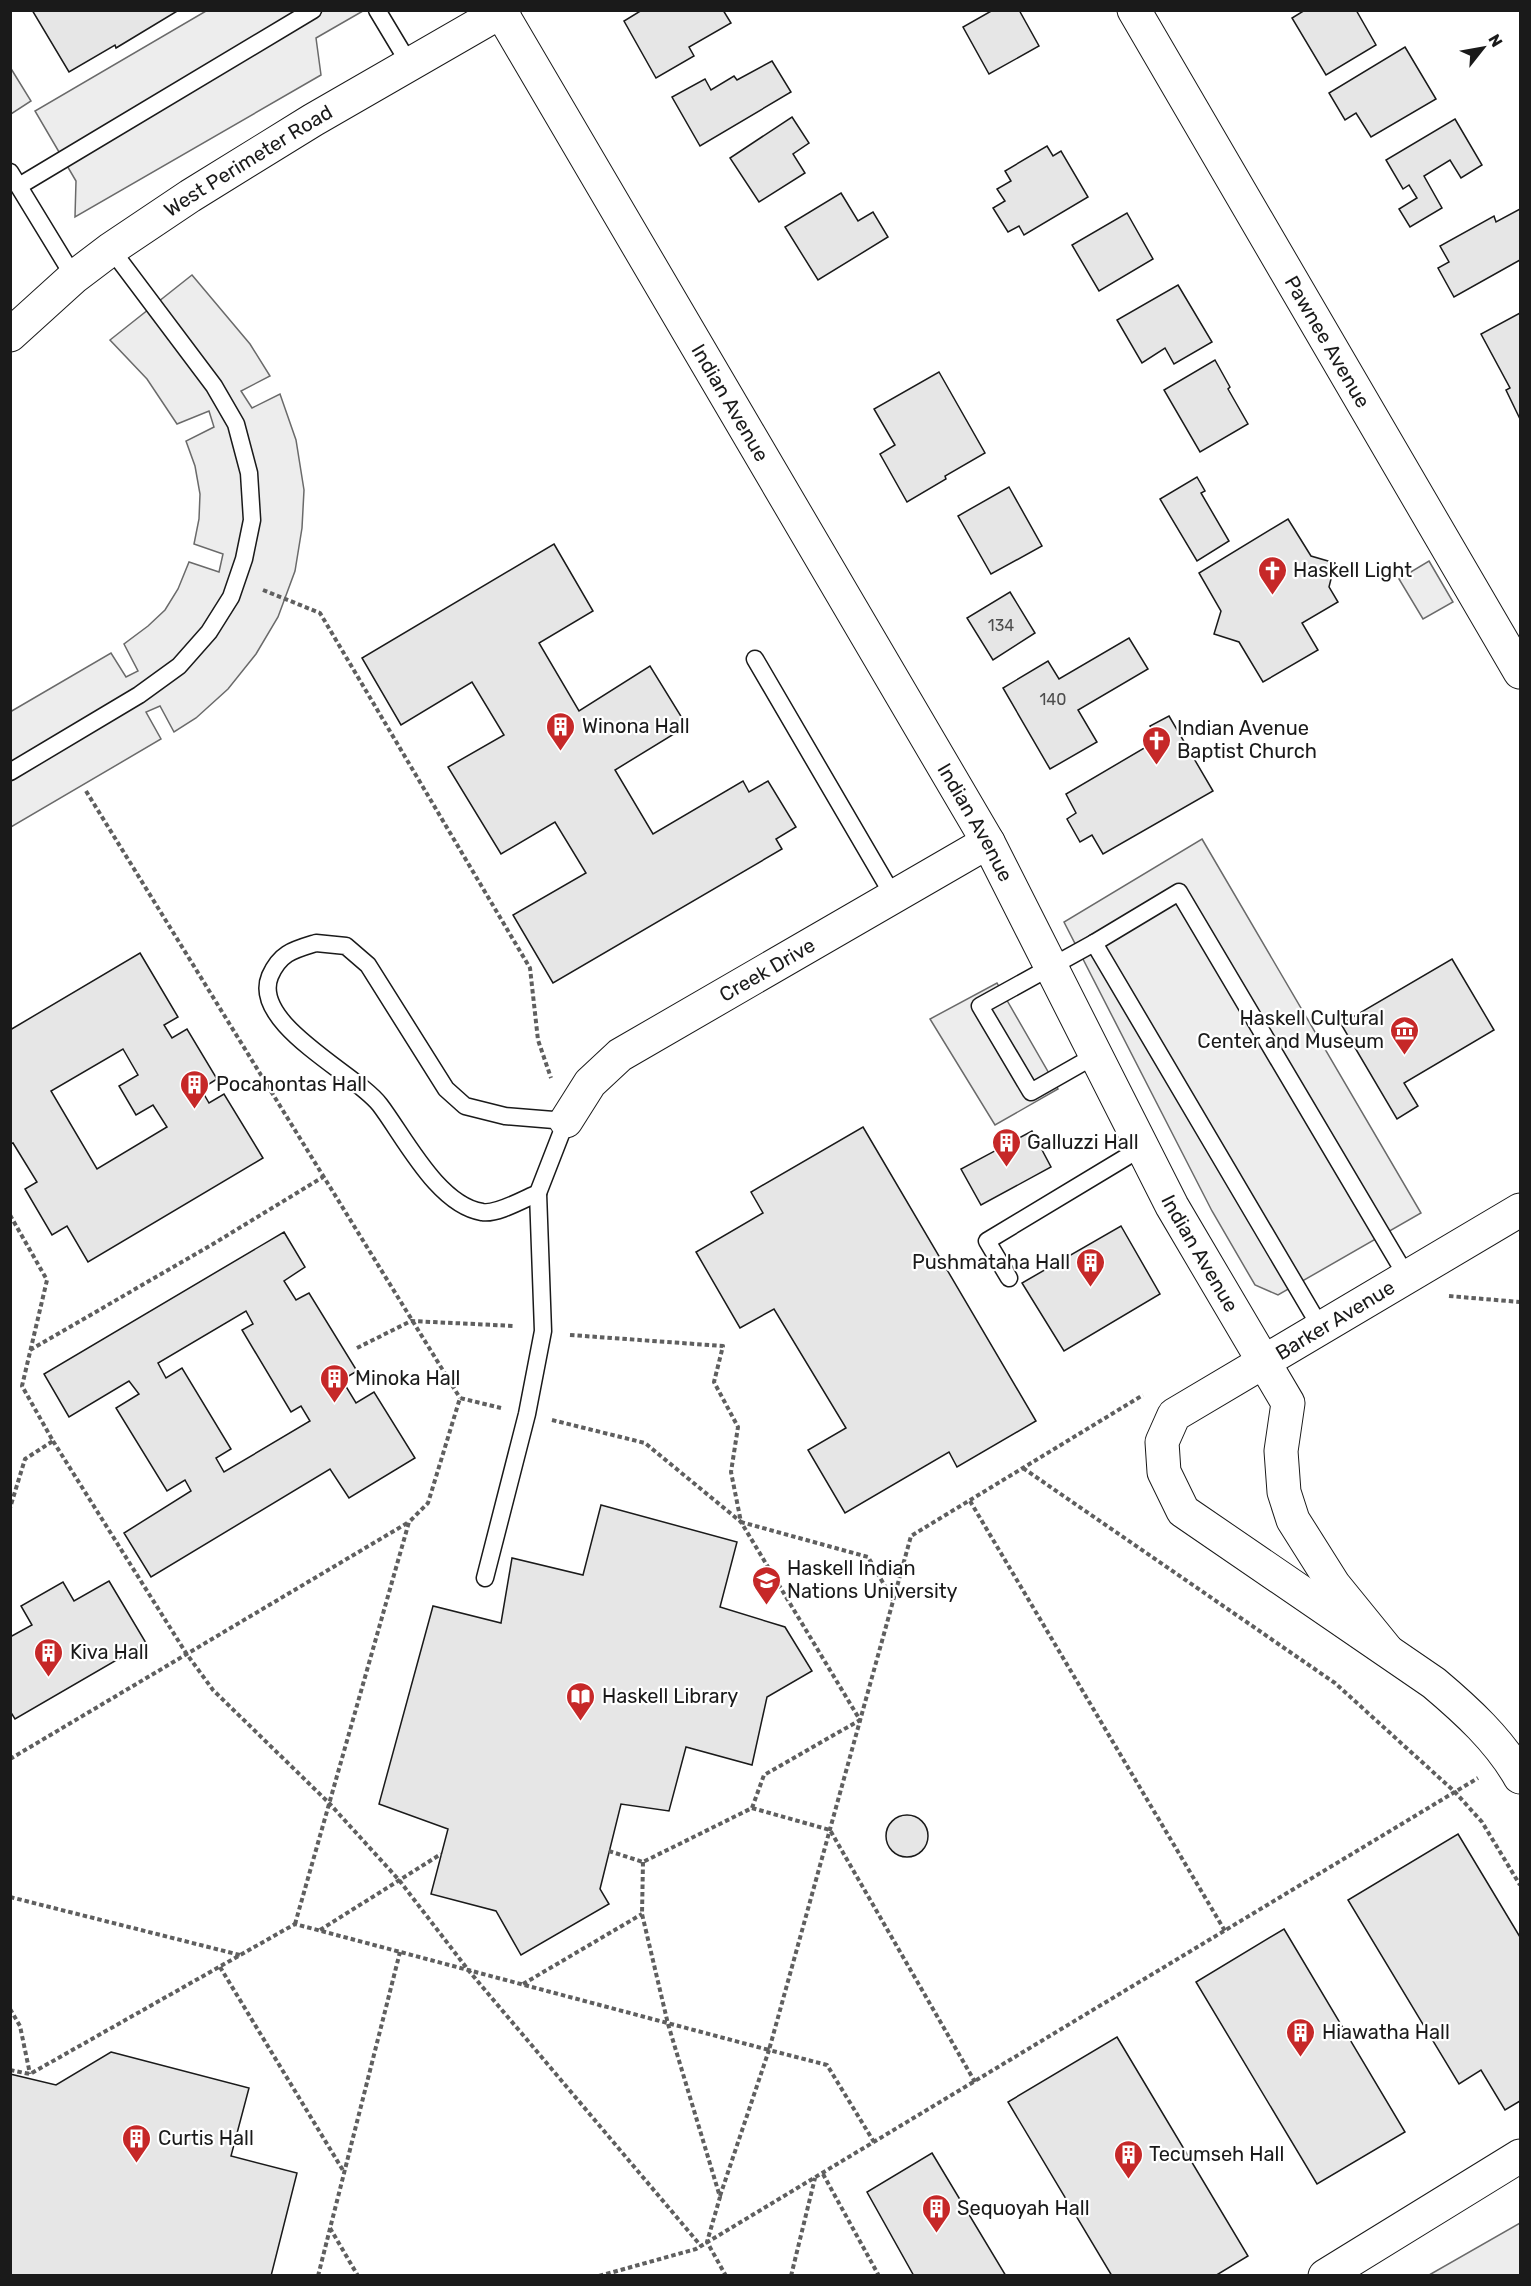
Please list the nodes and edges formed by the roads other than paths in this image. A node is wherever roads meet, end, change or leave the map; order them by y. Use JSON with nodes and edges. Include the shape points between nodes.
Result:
{"nodes":[{"id":1,"x":314,"y":10,"type":"edge"},
{"id":2,"x":377,"y":10,"type":"edge"},
{"id":3,"x":1134,"y":10,"type":"edge"},
{"id":4,"x":502,"y":11,"type":"edge"},
{"id":5,"x":410,"y":65,"type":"junction"},
{"id":6,"x":15,"y":179,"type":"edge"},
{"id":7,"x":111,"y":249,"type":"junction"},
{"id":8,"x":74,"y":277,"type":"junction"},
{"id":9,"x":10,"y":335,"type":"edge"},
{"id":10,"x":755,"y":659,"type":"dead end"},
{"id":11,"x":1521,"y":672,"type":"edge"},
{"id":12,"x":10,"y":772,"type":"edge"},
{"id":13,"x":988,"y":842,"type":"junction"},
{"id":14,"x":894,"y":897,"type":"junction"},
{"id":15,"x":1094,"y":943,"type":"junction"},
{"id":16,"x":1052,"y":967,"type":"junction"},
{"id":17,"x":1096,"y":1055,"type":"junction"},
{"id":18,"x":566,"y":1121,"type":"junction"},
{"id":19,"x":1143,"y":1147,"type":"junction"},
{"id":20,"x":538,"y":1193,"type":"junction"},
{"id":21,"x":1521,"y":1210,"type":"edge"},
{"id":22,"x":1407,"y":1277,"type":"junction"},
{"id":23,"x":1009,"y":1278,"type":"dead end"},
{"id":24,"x":1321,"y":1328,"type":"junction"},
{"id":25,"x":1265,"y":1362,"type":"junction"},
{"id":26,"x":1162,"y":1442,"type":"joint"},
{"id":27,"x":485,"y":1578,"type":"dead end"},
{"id":28,"x":1386,"y":1649,"type":"junction"},
{"id":29,"x":1515,"y":1768,"type":"edge"},
{"id":30,"x":1521,"y":2156,"type":"edge"},
{"id":31,"x":1325,"y":2276,"type":"edge"}],
"edges":[{"from":1,"to":6,"type":"lane"},
{"from":2,"to":5,"type":"lane"},
{"from":3,"to":11,"type":"street","name":"Pawnee Avenue"},
{"from":4,"to":5,"type":"street","name":"West Perimeter Road"},
{"from":4,"to":13,"type":"street","name":"Indian Avenue"},
{"from":5,"to":7,"type":"street","name":"West Perimeter Road","via":[[190,196]]},
{"from":6,"to":8,"type":"lane"},
{"from":7,"to":8,"type":"street","name":"West Perimeter Road"},
{"from":7,"to":12,"type":"lane","via":[[214,386],[236,424],[249,473],[252,520],[231,597],[209,632],[179,666],[139,695]]},
{"from":8,"to":9,"type":"street","name":"West Perimeter Road"},
{"from":10,"to":14,"type":"lane"},
{"from":13,"to":14,"type":"street","name":"Creek Drive"},
{"from":13,"to":16,"type":"street","name":"Indian Avenue"},
{"from":14,"to":18,"type":"street","name":"Creek Drive","via":[[620,1055],[590,1083]]},
{"from":15,"to":16,"type":"lane"},
{"from":15,"to":22,"type":"lane","via":[[1179,892]]},
{"from":15,"to":24,"type":"lane"},
{"from":16,"to":17,"type":"street","name":"Indian Avenue"},
{"from":16,"to":17,"type":"lane","via":[[980,1006],[1031,1092]]},
{"from":17,"to":19,"type":"street","name":"Indian Avenue"},
{"from":18,"to":20,"type":"lane"},
{"from":18,"to":20,"type":"lane","via":[[506,1116],[465,1106],[446,1089],[368,965],[346,946],[316,943],[290,951],[275,964],[266,985],[272,1007],[297,1036],[379,1103],[415,1156],[453,1201],[483,1213]]},
{"from":19,"to":23,"type":"lane","via":[[987,1241]]},
{"from":19,"to":25,"type":"street","name":"Indian Avenue","via":[[1172,1206]]},
{"from":20,"to":27,"type":"lane","via":[[543,1331],[527,1414]]},
{"from":21,"to":22,"type":"street","name":"Barker Avenue"},
{"from":22,"to":24,"type":"street","name":"Barker Avenue"},
{"from":24,"to":25,"type":"street","name":"Barker Avenue"},
{"from":25,"to":26,"type":"street","name":"Barker Avenue","via":[[1174,1415]]},
{"from":25,"to":28,"type":"street","name":"Indian Avenue","via":[[1288,1403],[1281,1451],[1284,1492],[1293,1520],[1335,1586]]},
{"from":26,"to":28,"type":"street","name":"Indian Avenue","via":[[1164,1472],[1183,1511]]},
{"from":28,"to":29,"type":"street","name":"Indian Avenue","via":[[1462,1706]]},
{"from":30,"to":31,"type":"street"}]}
